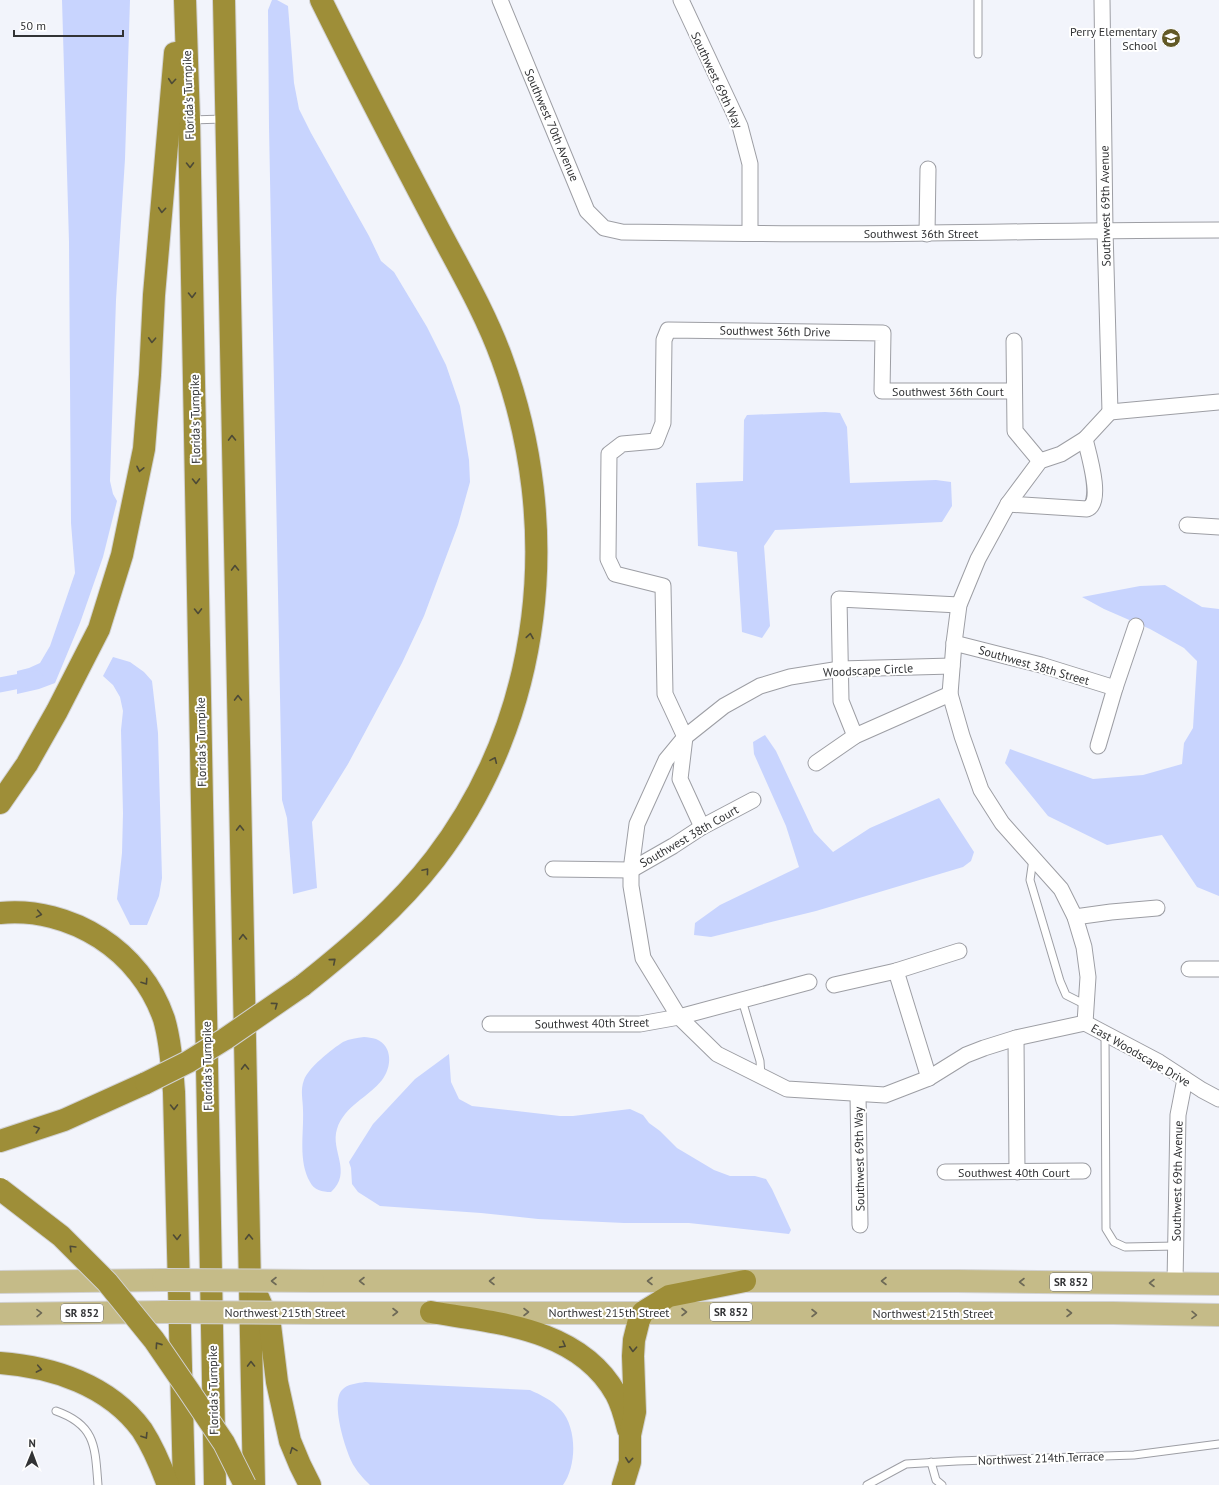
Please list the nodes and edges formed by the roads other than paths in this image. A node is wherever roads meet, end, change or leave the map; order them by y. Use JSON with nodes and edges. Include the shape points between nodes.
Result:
{"nodes":[{"id":1,"x":179,"y":0,"type":"edge"},
{"id":2,"x":185,"y":0,"type":"edge"},
{"id":3,"x":224,"y":0,"type":"edge"},
{"id":4,"x":321,"y":0,"type":"edge"},
{"id":5,"x":500,"y":0,"type":"edge"},
{"id":6,"x":681,"y":0,"type":"edge"},
{"id":7,"x":978,"y":0,"type":"edge"},
{"id":8,"x":1102,"y":0,"type":"edge"},
{"id":9,"x":978,"y":54,"type":"dead end"},
{"id":10,"x":226,"y":119,"type":"junction"},
{"id":11,"x":189,"y":120,"type":"junction"},
{"id":12,"x":928,"y":169,"type":"dead end"},
{"id":13,"x":1105,"y":230,"type":"junction"},
{"id":14,"x":1219,"y":230,"type":"edge"},
{"id":15,"x":622,"y":232,"type":"joint"},
{"id":16,"x":750,"y":233,"type":"junction"},
{"id":17,"x":927,"y":234,"type":"junction"},
{"id":18,"x":1014,"y":341,"type":"dead end"},
{"id":19,"x":882,"y":391,"type":"joint"},
{"id":20,"x":1014,"y":391,"type":"junction"},
{"id":21,"x":1219,"y":402,"type":"edge"},
{"id":22,"x":1110,"y":412,"type":"junction"},
{"id":23,"x":1085,"y":438,"type":"junction"},
{"id":24,"x":1040,"y":462,"type":"junction"},
{"id":25,"x":1008,"y":504,"type":"junction"},
{"id":26,"x":1187,"y":525,"type":"dead end"},
{"id":27,"x":1219,"y":527,"type":"edge"},
{"id":28,"x":959,"y":605,"type":"junction"},
{"id":29,"x":1136,"y":626,"type":"dead end"},
{"id":30,"x":954,"y":643,"type":"junction"},
{"id":31,"x":952,"y":666,"type":"junction"},
{"id":32,"x":840,"y":669,"type":"junction"},
{"id":33,"x":1115,"y":688,"type":"junction"},
{"id":34,"x":950,"y":694,"type":"junction"},
{"id":35,"x":48,"y":726,"type":"junction"},
{"id":36,"x":855,"y":736,"type":"junction"},
{"id":37,"x":685,"y":737,"type":"junction"},
{"id":38,"x":1098,"y":746,"type":"dead end"},
{"id":39,"x":816,"y":763,"type":"dead end"},
{"id":40,"x":0,"y":784,"type":"edge"},
{"id":41,"x":753,"y":800,"type":"dead end"},
{"id":42,"x":0,"y":803,"type":"edge"},
{"id":43,"x":702,"y":827,"type":"junction"},
{"id":44,"x":1034,"y":857,"type":"junction"},
{"id":45,"x":553,"y":869,"type":"dead end"},
{"id":46,"x":631,"y":870,"type":"junction"},
{"id":47,"x":1157,"y":908,"type":"dead end"},
{"id":48,"x":0,"y":913,"type":"edge"},
{"id":49,"x":1075,"y":918,"type":"junction"},
{"id":50,"x":959,"y":951,"type":"dead end"},
{"id":51,"x":1189,"y":969,"type":"dead end"},
{"id":52,"x":1219,"y":969,"type":"edge"},
{"id":53,"x":896,"y":971,"type":"junction"},
{"id":54,"x":809,"y":982,"type":"dead end"},
{"id":55,"x":834,"y":985,"type":"dead end"},
{"id":56,"x":742,"y":1000,"type":"junction"},
{"id":57,"x":1086,"y":1005,"type":"junction"},
{"id":58,"x":679,"y":1017,"type":"junction"},
{"id":59,"x":1085,"y":1023,"type":"junction"},
{"id":60,"x":490,"y":1024,"type":"dead end"},
{"id":61,"x":1105,"y":1034,"type":"junction"},
{"id":62,"x":1016,"y":1038,"type":"junction"},
{"id":63,"x":761,"y":1076,"type":"junction"},
{"id":64,"x":929,"y":1078,"type":"junction"},
{"id":65,"x":1185,"y":1079,"type":"junction"},
{"id":66,"x":858,"y":1094,"type":"junction"},
{"id":67,"x":1219,"y":1099,"type":"edge"},
{"id":68,"x":0,"y":1141,"type":"edge"},
{"id":69,"x":1083,"y":1171,"type":"dead end"},
{"id":70,"x":945,"y":1172,"type":"dead end"},
{"id":71,"x":1017,"y":1172,"type":"junction"},
{"id":72,"x":0,"y":1189,"type":"edge"},
{"id":73,"x":860,"y":1225,"type":"dead end"},
{"id":74,"x":1176,"y":1246,"type":"junction"},
{"id":75,"x":250,"y":1276,"type":"junction"},
{"id":76,"x":745,"y":1281,"type":"junction"},
{"id":77,"x":0,"y":1282,"type":"edge"},
{"id":78,"x":1175,"y":1283,"type":"junction"},
{"id":79,"x":1219,"y":1284,"type":"edge"},
{"id":80,"x":431,"y":1312,"type":"junction"},
{"id":81,"x":643,"y":1312,"type":"junction"},
{"id":82,"x":0,"y":1314,"type":"edge"},
{"id":83,"x":1219,"y":1315,"type":"edge"},
{"id":84,"x":0,"y":1363,"type":"edge"},
{"id":85,"x":56,"y":1411,"type":"dead end"},
{"id":86,"x":630,"y":1435,"type":"junction"},
{"id":87,"x":1219,"y":1444,"type":"edge"},
{"id":88,"x":932,"y":1462,"type":"junction"},
{"id":89,"x":937,"y":1483,"type":"edge"},
{"id":90,"x":98,"y":1485,"type":"edge"},
{"id":91,"x":168,"y":1485,"type":"edge"},
{"id":92,"x":184,"y":1485,"type":"edge"},
{"id":93,"x":215,"y":1485,"type":"edge"},
{"id":94,"x":245,"y":1485,"type":"edge"},
{"id":95,"x":254,"y":1485,"type":"edge"},
{"id":96,"x":310,"y":1485,"type":"edge"},
{"id":97,"x":623,"y":1485,"type":"edge"},
{"id":98,"x":867,"y":1485,"type":"edge"}],
"edges":[{"from":1,"to":35,"type":"highway","one_way":true,"via":[[144,449],[122,555],[98,629]]},
{"from":2,"to":11,"type":"highway","name":"Florida's Turnpike"},
{"from":3,"to":10,"type":"highway"},
{"from":68,"to":4,"type":"highway","one_way":true,"bridge":true,"via":[[64,1120],[188,1062],[302,986],[363,935],[414,885],[436,858],[476,796],[507,730],[517,696],[531,633],[536,558],[536,526],[529,461],[521,422],[500,353],[481,310],[352,65]]},
{"from":5,"to":15,"type":"street","name":"Southwest 70th Avenue","via":[[588,211],[604,228]]},
{"from":6,"to":16,"type":"street","name":"Southwest 69th Way","via":[[740,126],[750,164]]},
{"from":7,"to":9,"type":"lane"},
{"from":8,"to":13,"type":"street","name":"Southwest 69th Avenue"},
{"from":10,"to":11,"type":"lane"},
{"from":75,"to":10,"type":"highway","one_way":true},
{"from":11,"to":93,"type":"highway","name":"Florida's Turnpike","one_way":true},
{"from":12,"to":17,"type":"street"},
{"from":13,"to":14,"type":"street","name":"Southwest 36th Street"},
{"from":13,"to":17,"type":"street","name":"Southwest 36th Street"},
{"from":13,"to":22,"type":"street","name":"Southwest 69th Avenue"},
{"from":15,"to":16,"type":"street","name":"Southwest 36th Street"},
{"from":16,"to":17,"type":"street","name":"Southwest 36th Street"},
{"from":18,"to":20,"type":"street"},
{"from":19,"to":20,"type":"street","name":"Southwest 36th Court"},
{"from":19,"to":37,"type":"street","name":"Southwest 36th Drive","via":[[883,333],[668,330],[664,340],[663,423],[656,441],[622,444],[609,454],[608,559],[615,574],[663,586],[665,694]]},
{"from":20,"to":24,"type":"street","via":[[1015,431]]},
{"from":21,"to":22,"type":"street"},
{"from":22,"to":23,"type":"street"},
{"from":23,"to":24,"type":"street","via":[[1061,454]]},
{"from":23,"to":25,"type":"street","via":[[1095,481],[1091,508]]},
{"from":24,"to":25,"type":"street"},
{"from":25,"to":28,"type":"street","via":[[978,559]]},
{"from":26,"to":27,"type":"street"},
{"from":28,"to":30,"type":"street"},
{"from":28,"to":32,"type":"street","via":[[839,599]]},
{"from":29,"to":33,"type":"street"},
{"from":30,"to":31,"type":"street"},
{"from":30,"to":33,"type":"street","name":"Southwest 38th Street","via":[[1041,665]]},
{"from":31,"to":32,"type":"street","name":"Woodscape Circle"},
{"from":31,"to":34,"type":"street"},
{"from":32,"to":36,"type":"street","via":[[841,701]]},
{"from":32,"to":37,"type":"street","name":"Woodscape Circle","via":[[790,677],[760,686],[724,706]]},
{"from":33,"to":38,"type":"street"},
{"from":34,"to":36,"type":"street"},
{"from":34,"to":44,"type":"street","via":[[981,790],[1002,823]]},
{"from":35,"to":40,"type":"highway"},
{"from":35,"to":42,"type":"highway","via":[[27,764]]},
{"from":36,"to":39,"type":"street"},
{"from":37,"to":43,"type":"street","via":[[680,778]]},
{"from":37,"to":46,"type":"street","name":"Woodscape Circle","via":[[666,760],[637,824]]},
{"from":41,"to":43,"type":"street","name":"Southwest 38th Court"},
{"from":43,"to":46,"type":"street","name":"Southwest 38th Court"},
{"from":44,"to":49,"type":"street","via":[[1061,889]]},
{"from":44,"to":57,"type":"lane","via":[[1030,880],[1060,981],[1066,995]]},
{"from":45,"to":46,"type":"street","name":"Southwest 38th Court"},
{"from":46,"to":58,"type":"street","name":"Woodscape Circle","via":[[631,886],[643,958]]},
{"from":47,"to":49,"type":"street"},
{"from":48,"to":92,"type":"highway","one_way":true,"via":[[51,916],[81,927],[107,942],[135,968],[148,985],[164,1020],[172,1059],[174,1092]]},
{"from":49,"to":57,"type":"street","via":[[1084,947],[1088,976]]},
{"from":50,"to":53,"type":"street"},
{"from":51,"to":52,"type":"street"},
{"from":53,"to":55,"type":"street"},
{"from":53,"to":64,"type":"street"},
{"from":54,"to":56,"type":"street","name":"Southwest 40th Street"},
{"from":56,"to":58,"type":"street","name":"Southwest 40th Street"},
{"from":56,"to":63,"type":"lane","via":[[760,1061]]},
{"from":57,"to":59,"type":"street"},
{"from":58,"to":60,"type":"street","name":"Southwest 40th Street","via":[[640,1024]]},
{"from":58,"to":63,"type":"street","name":"Woodscape Circle","via":[[717,1054]]},
{"from":59,"to":61,"type":"street","name":"East Woodscape Drive"},
{"from":59,"to":62,"type":"street","name":"East Woodscape Drive"},
{"from":61,"to":65,"type":"street","name":"East Woodscape Drive","via":[[1159,1062]]},
{"from":61,"to":74,"type":"lane","via":[[1106,1230],[1114,1242],[1125,1247]]},
{"from":62,"to":64,"type":"street","name":"East Woodscape Drive","via":[[966,1055]]},
{"from":62,"to":71,"type":"street"},
{"from":63,"to":66,"type":"street","name":"Woodscape Circle","via":[[787,1089]]},
{"from":64,"to":66,"type":"street","name":"East Woodscape Drive","via":[[885,1095]]},
{"from":65,"to":67,"type":"street","name":"East Woodscape Drive"},
{"from":65,"to":74,"type":"street","name":"Southwest 69th Avenue","via":[[1178,1115]]},
{"from":66,"to":73,"type":"street","name":"Southwest 69th Way"},
{"from":69,"to":71,"type":"street","name":"Southwest 40th Court"},
{"from":70,"to":71,"type":"street","name":"Southwest 40th Court"},
{"from":94,"to":72,"type":"highway","one_way":true,"bridge":true,"via":[[224,1444],[185,1384],[112,1288],[61,1236]]},
{"from":74,"to":78,"type":"street","name":"Southwest 69th Avenue"},
{"from":95,"to":75,"type":"highway","one_way":true},
{"from":96,"to":75,"type":"highway","one_way":true,"via":[[290,1442],[277,1382],[270,1325]]},
{"from":76,"to":77,"type":"main road","number":"SR 852","one_way":true,"bridge":true},
{"from":78,"to":76,"type":"main road","number":"SR 852","one_way":true},
{"from":76,"to":81,"type":"highway","via":[[670,1296]]},
{"from":78,"to":79,"type":"main road","number":"SR 852"},
{"from":80,"to":81,"type":"main road","name":"Northwest 215th Street","number":"SR 852","one_way":true},
{"from":82,"to":80,"type":"main road","name":"Northwest 215th Street","number":"SR 852","one_way":true,"bridge":true},
{"from":80,"to":86,"type":"highway","one_way":true,"via":[[510,1325],[547,1337],[573,1350],[593,1366],[610,1385],[619,1400]]},
{"from":81,"to":83,"type":"main road","name":"Northwest 215th Street","number":"SR 852","one_way":true},
{"from":81,"to":86,"type":"highway","one_way":true,"via":[[633,1348],[635,1412]]},
{"from":84,"to":91,"type":"highway","one_way":true,"via":[[47,1370],[67,1376],[103,1394],[118,1405],[141,1430]]},
{"from":85,"to":90,"type":"lane","via":[[69,1415],[82,1424],[89,1433],[94,1447]]},
{"from":86,"to":97,"type":"highway","one_way":true,"via":[[630,1462]]},
{"from":87,"to":88,"type":"lane","name":"Northwest 214th Terrace","via":[[1134,1454]]},
{"from":88,"to":89,"type":"lane"},
{"from":88,"to":98,"type":"lane","name":"Northwest 214th Terrace","via":[[906,1464]]}]}
